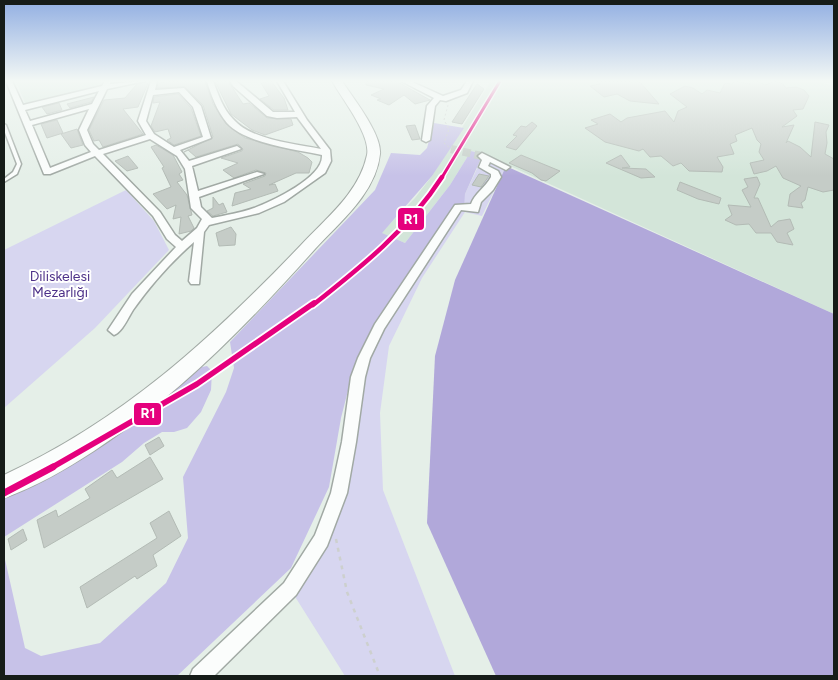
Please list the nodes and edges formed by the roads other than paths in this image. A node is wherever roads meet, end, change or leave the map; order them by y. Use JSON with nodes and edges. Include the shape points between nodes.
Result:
{"nodes":[{"id":1,"x":24,"y":113,"type":"edge"},
{"id":2,"x":68,"y":113,"type":"edge"},
{"id":3,"x":91,"y":113,"type":"edge"},
{"id":4,"x":144,"y":113,"type":"edge"},
{"id":5,"x":198,"y":113,"type":"edge"},
{"id":6,"x":225,"y":113,"type":"edge"},
{"id":7,"x":268,"y":113,"type":"edge"},
{"id":8,"x":357,"y":113,"type":"edge"},
{"id":9,"x":430,"y":113,"type":"edge"},
{"id":10,"x":300,"y":114,"type":"joint"},
{"id":11,"x":4,"y":124,"type":"edge"},
{"id":12,"x":28,"y":124,"type":"junction"},
{"id":13,"x":151,"y":136,"type":"junction"},
{"id":14,"x":426,"y":140,"type":"dead end"},
{"id":15,"x":237,"y":149,"type":"dead end"},
{"id":16,"x":173,"y":150,"type":"junction"},
{"id":17,"x":97,"y":153,"type":"junction"},
{"id":18,"x":326,"y":154,"type":"junction"},
{"id":19,"x":186,"y":165,"type":"junction"},
{"id":20,"x":506,"y":167,"type":"dead end"},
{"id":21,"x":260,"y":174,"type":"dead end"},
{"id":22,"x":4,"y":181,"type":"edge"},
{"id":23,"x":194,"y":196,"type":"junction"},
{"id":24,"x":203,"y":228,"type":"junction"},
{"id":25,"x":182,"y":246,"type":"junction"},
{"id":26,"x":195,"y":281,"type":"dead end"},
{"id":27,"x":114,"y":330,"type":"dead end"},
{"id":28,"x":4,"y":488,"type":"edge"},
{"id":29,"x":200,"y":676,"type":"edge"}],
"edges":[{"from":1,"to":12,"type":"street"},
{"from":2,"to":12,"type":"street"},
{"from":3,"to":17,"type":"street","via":[[83,130],[89,146]]},
{"from":4,"to":13,"type":"street","via":[[142,121]]},
{"from":5,"to":16,"type":"street","via":[[207,138]]},
{"from":6,"to":18,"type":"street","via":[[234,124],[256,135]]},
{"from":7,"to":10,"type":"street","via":[[277,116]]},
{"from":8,"to":28,"type":"main road","via":[[370,134],[374,152],[363,187],[272,286],[194,364],[123,420],[55,462]]},
{"from":9,"to":14,"type":"street"},
{"from":10,"to":18,"type":"street"},
{"from":11,"to":22,"type":"lane","via":[[19,164],[15,173]]},
{"from":12,"to":17,"type":"street","via":[[47,172]]},
{"from":13,"to":16,"type":"street"},
{"from":13,"to":17,"type":"street"},
{"from":15,"to":19,"type":"street"},
{"from":16,"to":19,"type":"street","via":[[180,154]]},
{"from":17,"to":25,"type":"street","via":[[157,214],[171,237]]},
{"from":18,"to":24,"type":"street","via":[[321,173],[281,200]]},
{"from":19,"to":23,"type":"street"},
{"from":20,"to":29,"type":"street","via":[[484,157],[487,160],[482,166],[490,173],[490,188],[483,190],[467,207],[379,327],[358,377],[339,493],[321,540],[290,590]]},
{"from":21,"to":23,"type":"street"},
{"from":23,"to":24,"type":"street","via":[[196,208],[207,218]]},
{"from":24,"to":25,"type":"street"},
{"from":24,"to":26,"type":"street"},
{"from":25,"to":27,"type":"street","via":[[124,312]]}]}
